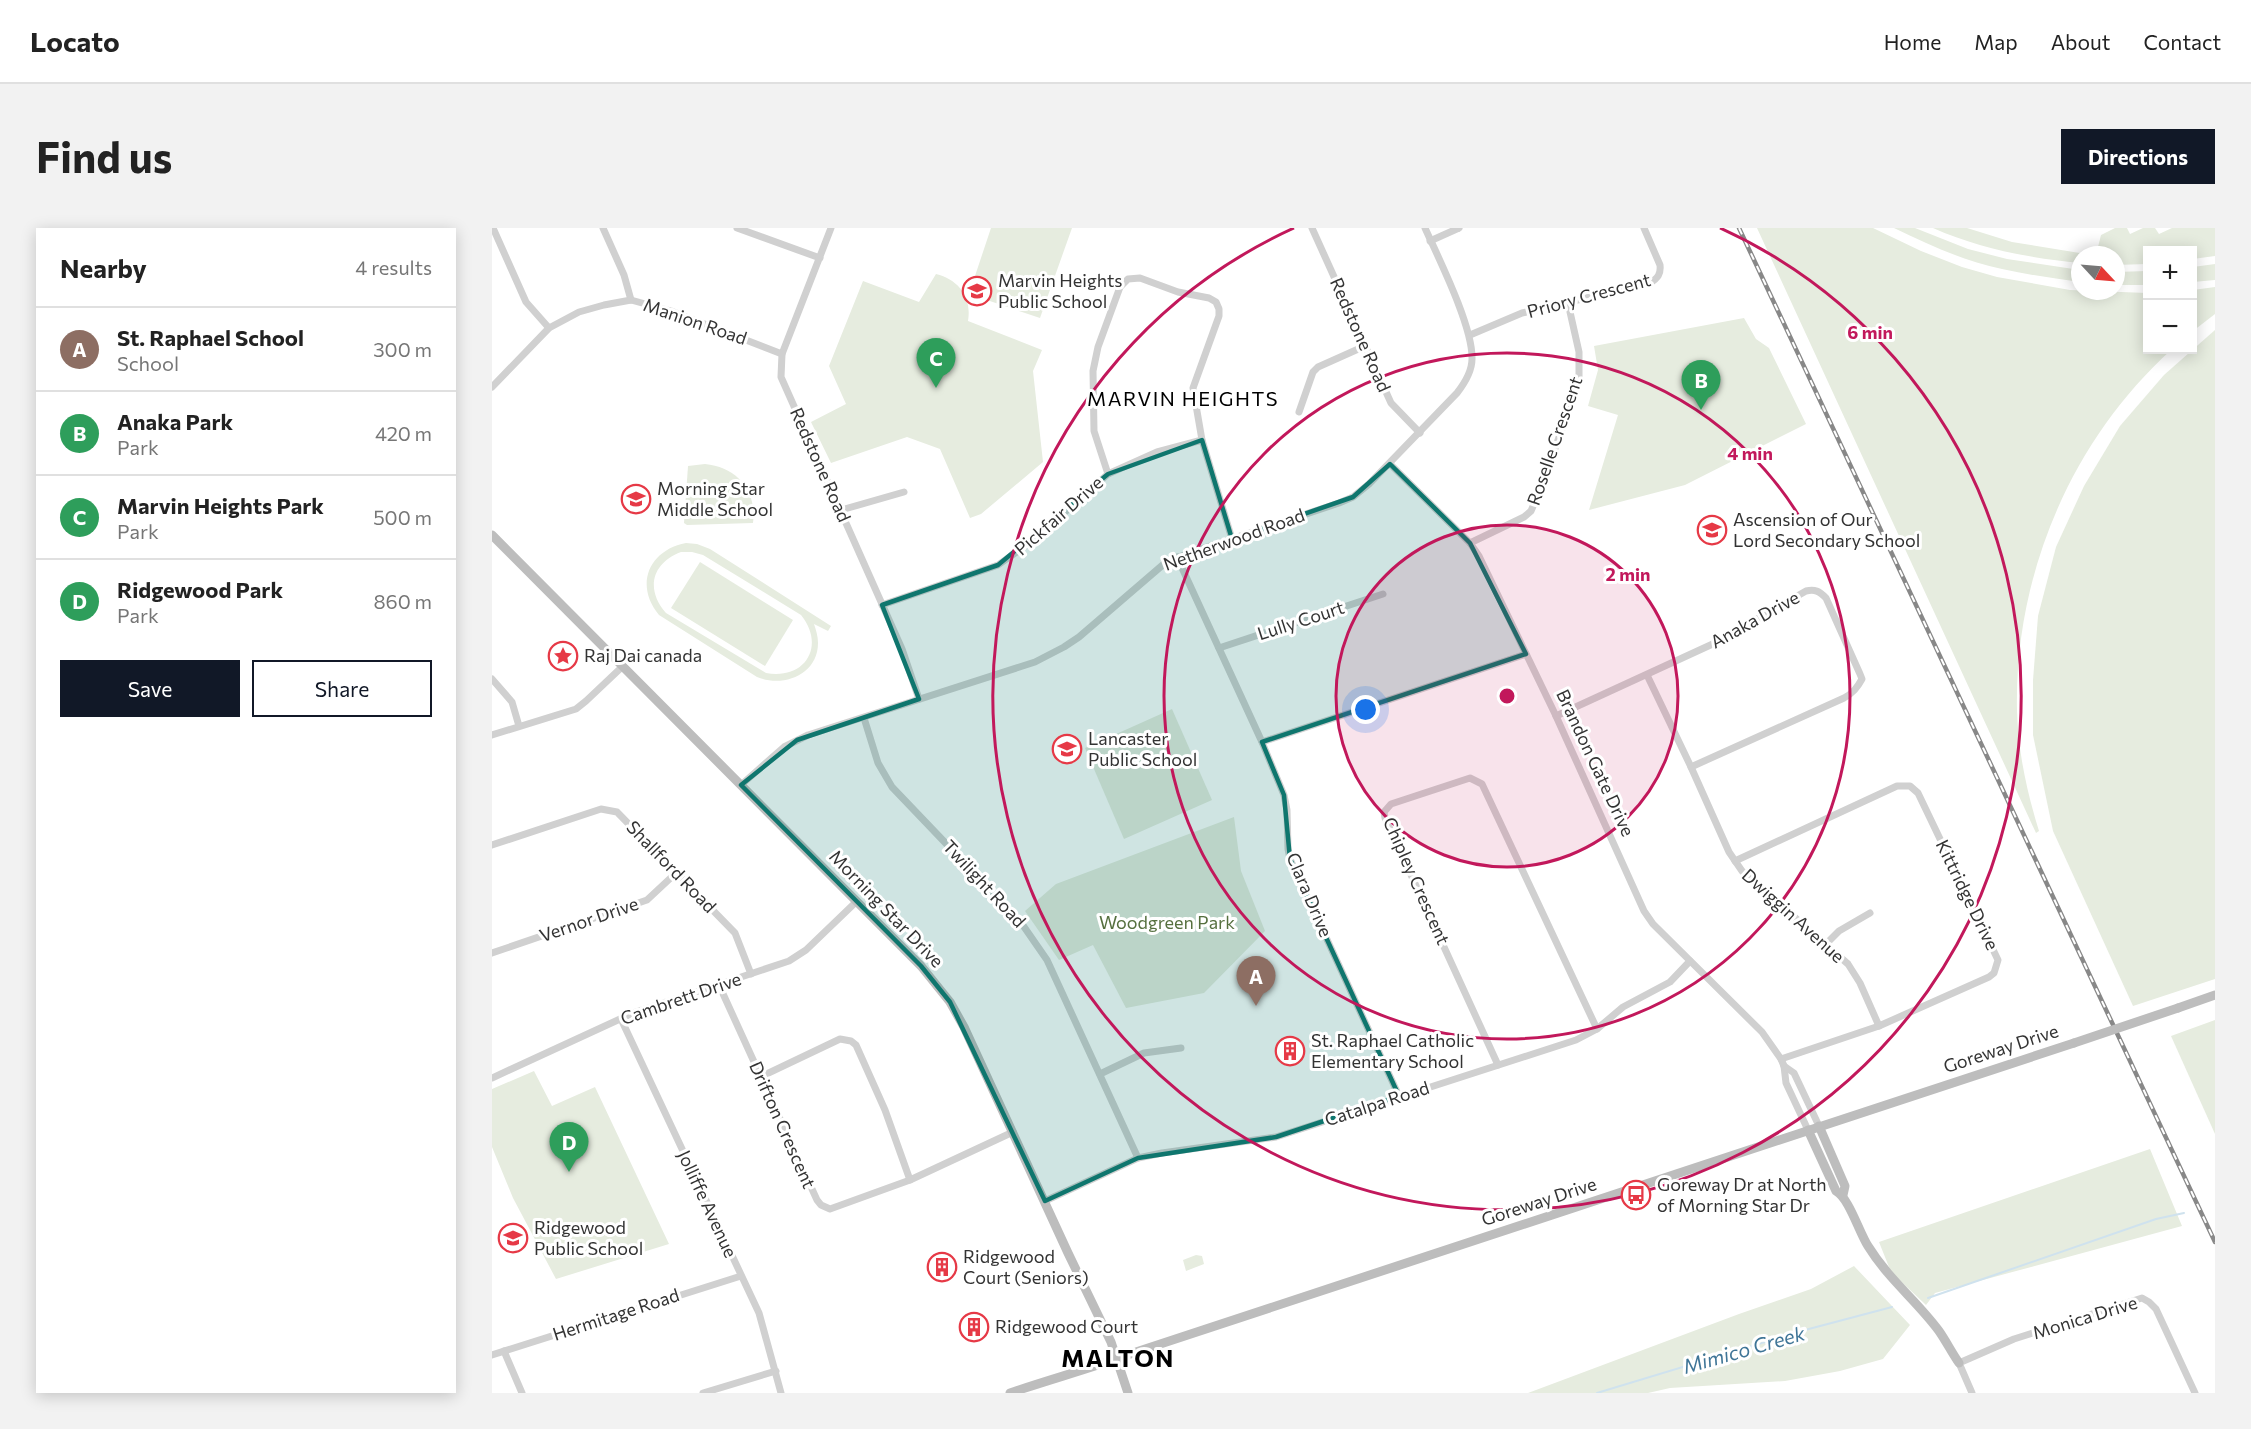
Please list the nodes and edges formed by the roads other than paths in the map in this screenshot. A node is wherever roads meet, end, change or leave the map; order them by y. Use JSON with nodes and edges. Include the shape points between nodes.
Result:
{"nodes":[{"id":1,"x":493,"y":228,"type":"edge"},
{"id":2,"x":603,"y":228,"type":"edge"},
{"id":3,"x":737,"y":228,"type":"edge"},
{"id":4,"x":831,"y":228,"type":"edge"},
{"id":5,"x":1312,"y":228,"type":"edge"},
{"id":6,"x":1425,"y":228,"type":"edge"},
{"id":7,"x":1459,"y":228,"type":"edge"},
{"id":8,"x":1644,"y":228,"type":"edge"},
{"id":9,"x":1430,"y":240,"type":"junction"},
{"id":10,"x":820,"y":258,"type":"junction"},
{"id":11,"x":631,"y":300,"type":"junction"},
{"id":12,"x":1568,"y":303,"type":"junction"},
{"id":13,"x":549,"y":328,"type":"junction"},
{"id":14,"x":1470,"y":335,"type":"junction"},
{"id":15,"x":1365,"y":346,"type":"junction"},
{"id":16,"x":782,"y":354,"type":"junction"},
{"id":17,"x":492,"y":386,"type":"edge"},
{"id":18,"x":1299,"y":412,"type":"dead end"},
{"id":19,"x":1420,"y":433,"type":"junction"},
{"id":20,"x":1202,"y":440,"type":"junction"},
{"id":21,"x":1390,"y":464,"type":"junction"},
{"id":22,"x":1108,"y":474,"type":"junction"},
{"id":23,"x":904,"y":492,"type":"dead end"},
{"id":24,"x":841,"y":510,"type":"junction"},
{"id":25,"x":492,"y":535,"type":"edge"},
{"id":26,"x":1232,"y":539,"type":"junction"},
{"id":27,"x":1470,"y":543,"type":"junction"},
{"id":28,"x":1177,"y":557,"type":"junction"},
{"id":29,"x":1383,"y":594,"type":"dead end"},
{"id":30,"x":882,"y":605,"type":"junction"},
{"id":31,"x":1219,"y":648,"type":"junction"},
{"id":32,"x":1526,"y":654,"type":"junction"},
{"id":33,"x":622,"y":666,"type":"junction"},
{"id":34,"x":1647,"y":675,"type":"junction"},
{"id":35,"x":492,"y":680,"type":"edge"},
{"id":36,"x":919,"y":699,"type":"junction"},
{"id":37,"x":1556,"y":716,"type":"junction"},
{"id":38,"x":864,"y":718,"type":"junction"},
{"id":39,"x":519,"y":726,"type":"junction"},
{"id":40,"x":492,"y":735,"type":"edge"},
{"id":41,"x":1262,"y":742,"type":"junction"},
{"id":42,"x":1691,"y":767,"type":"junction"},
{"id":43,"x":741,"y":785,"type":"junction"},
{"id":44,"x":492,"y":845,"type":"edge"},
{"id":45,"x":1735,"y":861,"type":"junction"},
{"id":46,"x":677,"y":872,"type":"junction"},
{"id":47,"x":857,"y":902,"type":"junction"},
{"id":48,"x":1870,"y":913,"type":"dead end"},
{"id":49,"x":1826,"y":944,"type":"junction"},
{"id":50,"x":492,"y":953,"type":"edge"},
{"id":51,"x":1690,"y":961,"type":"junction"},
{"id":52,"x":751,"y":974,"type":"junction"},
{"id":53,"x":719,"y":985,"type":"junction"},
{"id":54,"x":2215,"y":996,"type":"edge"},
{"id":55,"x":621,"y":1019,"type":"junction"},
{"id":56,"x":1879,"y":1026,"type":"junction"},
{"id":57,"x":1597,"y":1029,"type":"junction"},
{"id":58,"x":1181,"y":1048,"type":"dead end"},
{"id":59,"x":1781,"y":1059,"type":"junction"},
{"id":60,"x":1498,"y":1065,"type":"junction"},
{"id":61,"x":1784,"y":1066,"type":"junction"},
{"id":62,"x":1100,"y":1074,"type":"junction"},
{"id":63,"x":760,"y":1077,"type":"junction"},
{"id":64,"x":492,"y":1078,"type":"edge"},
{"id":65,"x":1399,"y":1096,"type":"junction"},
{"id":66,"x":1820,"y":1126,"type":"junction"},
{"id":67,"x":1808,"y":1130,"type":"junction"},
{"id":68,"x":1013,"y":1132,"type":"junction"},
{"id":69,"x":1138,"y":1158,"type":"junction"},
{"id":70,"x":910,"y":1180,"type":"junction"},
{"id":71,"x":1843,"y":1194,"type":"junction"},
{"id":72,"x":1045,"y":1201,"type":"junction"},
{"id":73,"x":741,"y":1276,"type":"junction"},
{"id":74,"x":504,"y":1351,"type":"junction"},
{"id":75,"x":492,"y":1354,"type":"edge"},
{"id":76,"x":1118,"y":1359,"type":"junction"},
{"id":77,"x":1959,"y":1363,"type":"junction"},
{"id":78,"x":776,"y":1371,"type":"junction"},
{"id":79,"x":522,"y":1393,"type":"edge"},
{"id":80,"x":703,"y":1393,"type":"edge"},
{"id":81,"x":781,"y":1393,"type":"edge"},
{"id":82,"x":1010,"y":1393,"type":"edge"},
{"id":83,"x":1128,"y":1393,"type":"edge"},
{"id":84,"x":1972,"y":1393,"type":"edge"},
{"id":85,"x":2195,"y":1393,"type":"edge"}],
"edges":[{"from":1,"to":13,"type":"street","via":[[526,302]]},
{"from":2,"to":11,"type":"street"},
{"from":3,"to":10,"type":"street"},
{"from":4,"to":10,"type":"street","name":"Redstone Road"},
{"from":5,"to":15,"type":"street","name":"Redstone Road"},
{"from":6,"to":9,"type":"street","name":"Netherwood Road"},
{"from":7,"to":9,"type":"street"},
{"from":8,"to":12,"type":"street","name":"Priory Crescent","via":[[1660,265],[1657,279]]},
{"from":9,"to":14,"type":"street","name":"Netherwood Road"},
{"from":10,"to":16,"type":"street","name":"Redstone Road"},
{"from":11,"to":13,"type":"street","name":"Manion Road","via":[[579,312]]},
{"from":11,"to":16,"type":"street","name":"Manion Road","via":[[663,308]]},
{"from":12,"to":14,"type":"street","name":"Priory Crescent","via":[[1522,313]]},
{"from":12,"to":27,"type":"street","name":"Roselle Crescent","via":[[1580,373],[1541,488],[1531,511],[1524,517]]},
{"from":13,"to":17,"type":"street","name":"Manion Road"},
{"from":14,"to":19,"type":"street","name":"Netherwood Road","via":[[1472,361],[1466,378]]},
{"from":15,"to":18,"type":"street","via":[[1313,372]]},
{"from":15,"to":19,"type":"street","name":"Redstone Road","via":[[1391,403]]},
{"from":16,"to":24,"type":"street","name":"Redstone Road","via":[[783,383]]},
{"from":19,"to":21,"type":"street","name":"Netherwood Road"},
{"from":20,"to":22,"type":"street","name":"Pickfair Drive","via":[[1157,452]]},
{"from":20,"to":22,"type":"street","via":[[1193,388],[1219,309],[1209,298],[1132,278],[1120,287],[1092,371],[1094,431]]},
{"from":20,"to":26,"type":"street"},
{"from":21,"to":26,"type":"street","name":"Netherwood Road","via":[[1353,497]]},
{"from":21,"to":27,"type":"street","name":"Brandon Gate Drive"},
{"from":22,"to":30,"type":"street","name":"Pickfair Drive","via":[[1031,542],[998,565]]},
{"from":23,"to":24,"type":"street"},
{"from":24,"to":30,"type":"street","name":"Redstone Road"},
{"from":25,"to":33,"type":"street","name":"Morning Star Drive"},
{"from":26,"to":28,"type":"street","name":"Netherwood Road"},
{"from":27,"to":32,"type":"street","name":"Brandon Gate Drive"},
{"from":28,"to":31,"type":"street","name":"Clara Drive"},
{"from":28,"to":36,"type":"street","name":"Netherwood Road","via":[[1154,570],[1064,648],[1035,662]]},
{"from":29,"to":31,"type":"street","name":"Lully Court"},
{"from":30,"to":36,"type":"street","name":"Redstone Road"},
{"from":31,"to":41,"type":"street","name":"Clara Drive"},
{"from":32,"to":37,"type":"street","name":"Brandon Gate Drive"},
{"from":32,"to":41,"type":"street"},
{"from":33,"to":39,"type":"street","via":[[581,706]]},
{"from":33,"to":43,"type":"street","name":"Morning Star Drive"},
{"from":34,"to":37,"type":"street","name":"Anaka Drive"},
{"from":34,"to":42,"type":"street","name":"Dwiggin Avenue"},
{"from":34,"to":42,"type":"street","name":"Anaka Drive","via":[[1718,642],[1806,591],[1814,589],[1826,598],[1862,680],[1852,694]]},
{"from":35,"to":39,"type":"street","via":[[513,702]]},
{"from":36,"to":38,"type":"street","name":"Netherwood Road"},
{"from":37,"to":51,"type":"street","name":"Brandon Gate Drive","via":[[1644,911]]},
{"from":38,"to":43,"type":"street","name":"Netherwood Road","via":[[797,740]]},
{"from":38,"to":62,"type":"street","name":"Twilight Road","via":[[878,763],[892,787],[1020,921],[1047,960]]},
{"from":39,"to":40,"type":"street"},
{"from":41,"to":65,"type":"street","name":"Clara Drive","via":[[1284,795],[1290,859]]},
{"from":42,"to":45,"type":"street","name":"Dwiggin Avenue"},
{"from":43,"to":47,"type":"street","name":"Morning Star Drive"},
{"from":44,"to":46,"type":"street","name":"Shallford Road","via":[[609,809],[617,812]]},
{"from":45,"to":49,"type":"street","name":"Dwiggin Avenue","via":[[1742,872]]},
{"from":45,"to":56,"type":"street","name":"Kittridge Drive","via":[[1897,786],[1915,789],[1998,960],[1997,967],[1989,977]]},
{"from":46,"to":50,"type":"street","name":"Vernor Drive","via":[[647,900]]},
{"from":46,"to":52,"type":"street","name":"Shallford Road","via":[[735,933]]},
{"from":47,"to":52,"type":"street","name":"Cambrett Drive","via":[[798,956]]},
{"from":47,"to":68,"type":"street","name":"Morning Star Drive","via":[[921,966],[950,1002]]},
{"from":48,"to":49,"type":"street","via":[[1839,931]]},
{"from":49,"to":56,"type":"street","name":"Dwiggin Avenue","via":[[1856,975]]},
{"from":51,"to":57,"type":"street","name":"Catalpa Road","via":[[1670,982],[1623,1007]]},
{"from":51,"to":59,"type":"street","name":"Brandon Gate Drive","via":[[1754,1023]]},
{"from":52,"to":53,"type":"street","name":"Cambrett Drive"},
{"from":53,"to":55,"type":"street","name":"Cambrett Drive"},
{"from":53,"to":63,"type":"street","name":"Drifton Crescent"},
{"from":54,"to":66,"type":"street","name":"Goreway Drive","bridge":true},
{"from":55,"to":64,"type":"street","name":"Cambrett Drive"},
{"from":55,"to":73,"type":"street","name":"Jolliffe Avenue"},
{"from":56,"to":59,"type":"street","name":"Kittridge Drive"},
{"from":57,"to":60,"type":"street","name":"Catalpa Road","via":[[1576,1040]]},
{"from":57,"to":60,"type":"street","name":"Chipley Crescent","via":[[1482,784],[1470,778],[1391,804],[1384,818]]},
{"from":58,"to":62,"type":"street","via":[[1144,1053]]},
{"from":59,"to":61,"type":"street","name":"Brandon Gate Drive"},
{"from":60,"to":65,"type":"street","name":"Catalpa Road"},
{"from":61,"to":66,"type":"street","name":"Brandon Gate Drive","via":[[1794,1073]]},
{"from":61,"to":67,"type":"street","name":"Brandon Gate Drive","via":[[1785,1083]]},
{"from":62,"to":69,"type":"street","name":"Twilight Road"},
{"from":63,"to":70,"type":"street","name":"Drifton Crescent","via":[[821,1205],[830,1209]]},
{"from":63,"to":70,"type":"street","via":[[840,1039],[851,1041],[885,1110]]},
{"from":65,"to":69,"type":"street","name":"Catalpa Road","via":[[1276,1137]]},
{"from":66,"to":67,"type":"street","name":"Goreway Drive"},
{"from":66,"to":71,"type":"street","name":"Brandon Gate Drive","via":[[1845,1186]]},
{"from":67,"to":71,"type":"street","name":"Brandon Gate Drive","via":[[1836,1191]]},
{"from":67,"to":76,"type":"street","name":"Goreway Drive"},
{"from":68,"to":70,"type":"street","name":"Drifton Crescent"},
{"from":68,"to":72,"type":"street","name":"Morning Star Drive"},
{"from":69,"to":72,"type":"street","name":"Catalpa Road"},
{"from":71,"to":77,"type":"street","name":"Brandon Gate Drive","via":[[1859,1233],[1889,1278],[1939,1332]]},
{"from":72,"to":76,"type":"street","name":"Morning Star Drive"},
{"from":73,"to":74,"type":"street","name":"Hermitage Road"},
{"from":73,"to":78,"type":"street","name":"Jolliffe Avenue","via":[[759,1313]]},
{"from":74,"to":75,"type":"street","name":"Hermitage Road"},
{"from":74,"to":79,"type":"street"},
{"from":76,"to":82,"type":"street","name":"Goreway Drive"},
{"from":76,"to":83,"type":"street","name":"Morning Star Drive"},
{"from":77,"to":84,"type":"street","name":"Brandon Gate Drive"},
{"from":77,"to":85,"type":"street","name":"Monica Drive","via":[[2014,1339],[2142,1298],[2156,1309]]},
{"from":78,"to":80,"type":"street"},
{"from":78,"to":81,"type":"street","name":"Jolliffe Avenue"}]}
